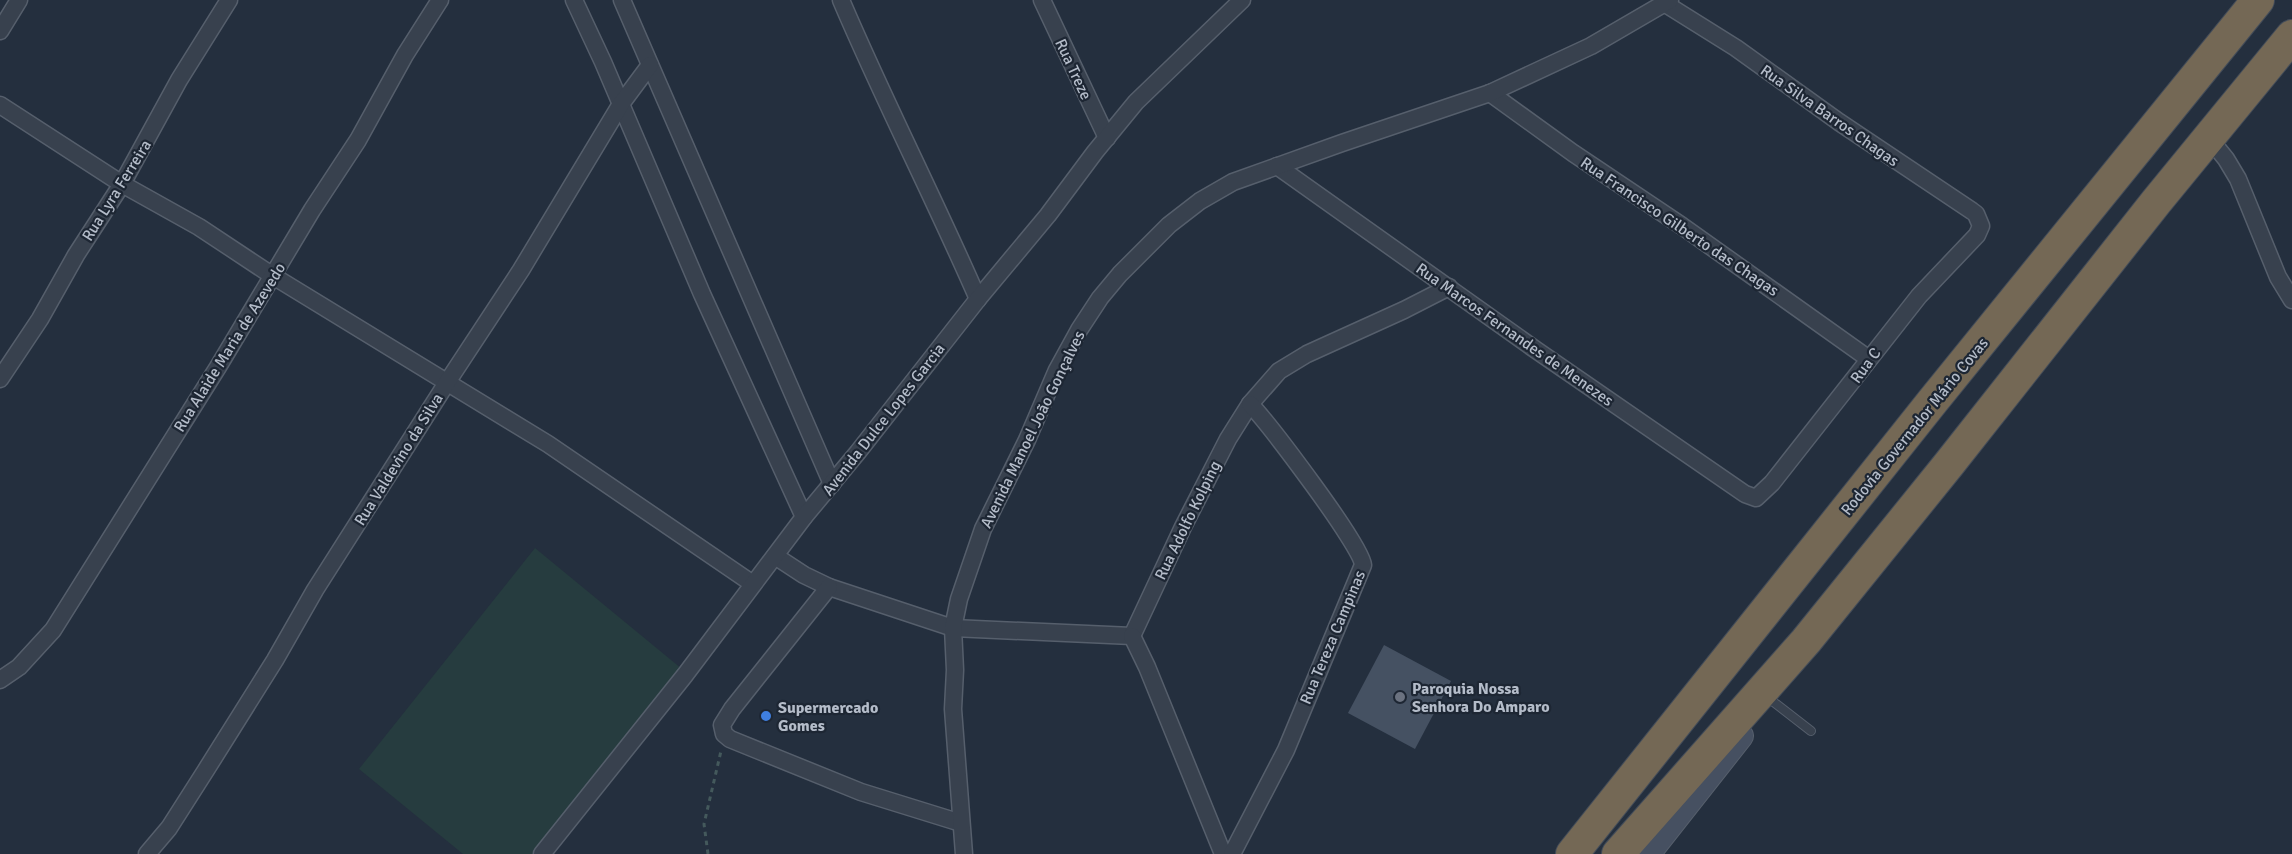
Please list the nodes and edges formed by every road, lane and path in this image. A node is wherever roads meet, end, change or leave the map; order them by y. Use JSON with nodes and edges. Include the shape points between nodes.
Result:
{"nodes":[{"id":1,"x":19,"y":0,"type":"edge"},
{"id":2,"x":229,"y":0,"type":"edge"},
{"id":3,"x":440,"y":0,"type":"edge"},
{"id":4,"x":573,"y":0,"type":"edge"},
{"id":5,"x":622,"y":0,"type":"edge"},
{"id":6,"x":841,"y":0,"type":"edge"},
{"id":7,"x":1042,"y":0,"type":"edge"},
{"id":8,"x":1242,"y":0,"type":"edge"},
{"id":9,"x":2258,"y":0,"type":"edge"},
{"id":10,"x":1667,"y":2,"type":"edge"},
{"id":11,"x":0,"y":31,"type":"edge"},
{"id":12,"x":2292,"y":36,"type":"edge"},
{"id":13,"x":650,"y":65,"type":"junction"},
{"id":14,"x":1490,"y":93,"type":"junction"},
{"id":15,"x":621,"y":104,"type":"junction"},
{"id":16,"x":0,"y":105,"type":"edge"},
{"id":17,"x":1107,"y":138,"type":"junction"},
{"id":18,"x":2209,"y":138,"type":"junction"},
{"id":19,"x":1277,"y":166,"type":"junction"},
{"id":20,"x":122,"y":184,"type":"junction"},
{"id":21,"x":1977,"y":235,"type":"joint"},
{"id":22,"x":273,"y":276,"type":"junction"},
{"id":23,"x":1449,"y":287,"type":"junction"},
{"id":24,"x":2291,"y":297,"type":"edge"},
{"id":25,"x":978,"y":298,"type":"junction"},
{"id":26,"x":1869,"y":359,"type":"junction"},
{"id":27,"x":0,"y":379,"type":"edge"},
{"id":28,"x":448,"y":381,"type":"junction"},
{"id":29,"x":1250,"y":404,"type":"junction"},
{"id":30,"x":832,"y":484,"type":"junction"},
{"id":31,"x":1756,"y":498,"type":"joint"},
{"id":32,"x":804,"y":517,"type":"junction"},
{"id":33,"x":775,"y":556,"type":"junction"},
{"id":34,"x":753,"y":584,"type":"junction"},
{"id":35,"x":829,"y":587,"type":"junction"},
{"id":36,"x":953,"y":628,"type":"junction"},
{"id":37,"x":1132,"y":636,"type":"junction"},
{"id":38,"x":1806,"y":641,"type":"junction"},
{"id":39,"x":0,"y":680,"type":"edge"},
{"id":40,"x":1771,"y":700,"type":"junction"},
{"id":41,"x":1811,"y":731,"type":"dead end"},
{"id":42,"x":724,"y":734,"type":"junction"},
{"id":43,"x":1612,"y":803,"type":"junction"},
{"id":44,"x":961,"y":823,"type":"junction"},
{"id":45,"x":147,"y":854,"type":"edge"},
{"id":46,"x":542,"y":854,"type":"edge"},
{"id":47,"x":708,"y":854,"type":"edge"},
{"id":48,"x":964,"y":854,"type":"edge"},
{"id":49,"x":1223,"y":854,"type":"edge"},
{"id":50,"x":1232,"y":854,"type":"edge"},
{"id":51,"x":1554,"y":854,"type":"edge"},
{"id":52,"x":1572,"y":854,"type":"edge"},
{"id":53,"x":1618,"y":854,"type":"edge"},
{"id":54,"x":1647,"y":854,"type":"edge"}],
"edges":[{"from":1,"to":11,"type":"street"},
{"from":2,"to":20,"type":"street","name":"Rua Lyra Ferreira","via":[[179,80]]},
{"from":3,"to":22,"type":"street","name":"Rua Alaide Maria de Azevedo"},
{"from":4,"to":15,"type":"street"},
{"from":5,"to":13,"type":"street"},
{"from":6,"to":25,"type":"street"},
{"from":7,"to":17,"type":"street","name":"Rua Treze"},
{"from":8,"to":17,"type":"street","name":"Avenida Dulce Lopes Garcia","via":[[1136,102]]},
{"from":9,"to":43,"type":"highway","name":"Rodovia Governador Mário Covas"},
{"from":10,"to":14,"type":"street","name":"Avenida Manoel João Gonçalves","via":[[1591,46]]},
{"from":10,"to":21,"type":"street","name":"Rua Silva Barros Chagas","via":[[1976,214],[1981,226]]},
{"from":12,"to":18,"type":"highway"},
{"from":13,"to":15,"type":"street","name":"Rua Valdevino da Silva"},
{"from":13,"to":30,"type":"street"},
{"from":14,"to":19,"type":"street","name":"Avenida Manoel João Gonçalves"},
{"from":14,"to":26,"type":"street","name":"Rua Francisco Gilberto das Chagas"},
{"from":15,"to":28,"type":"street","name":"Rua Valdevino da Silva","via":[[515,280]]},
{"from":15,"to":32,"type":"street"},
{"from":16,"to":20,"type":"street"},
{"from":17,"to":25,"type":"street","name":"Avenida Dulce Lopes Garcia"},
{"from":18,"to":24,"type":"street","via":[[2238,179],[2278,277]]},
{"from":18,"to":38,"type":"highway"},
{"from":19,"to":23,"type":"street","name":"Rua Marcos Fernandes de Menezes"},
{"from":19,"to":36,"type":"street","name":"Avenida Manoel João Gonçalves","via":[[1233,182],[1200,201],[1143,249],[1100,298],[1057,370],[983,529]]},
{"from":20,"to":22,"type":"street"},
{"from":20,"to":27,"type":"street","name":"Rua Lyra Ferreira"},
{"from":21,"to":26,"type":"street","name":"Rua C","via":[[1919,296]]},
{"from":22,"to":28,"type":"street"},
{"from":22,"to":39,"type":"street","name":"Rua Alaide Maria de Azevedo","via":[[53,630],[19,667]]},
{"from":23,"to":29,"type":"street","name":"Rua Adolfo Kolping","via":[[1291,363]]},
{"from":23,"to":31,"type":"street","name":"Rua Marcos Fernandes de Menezes","via":[[1744,494]]},
{"from":25,"to":30,"type":"street","name":"Avenida Dulce Lopes Garcia"},
{"from":26,"to":31,"type":"street","name":"Rua C"},
{"from":28,"to":34,"type":"street"},
{"from":28,"to":45,"type":"street","name":"Rua Valdevino da Silva","via":[[170,828]]},
{"from":29,"to":37,"type":"street","name":"Rua Adolfo Kolping","via":[[1183,527]]},
{"from":29,"to":50,"type":"street","name":"Rua Tereza Campinas","via":[[1333,513],[1363,565],[1286,750]]},
{"from":30,"to":32,"type":"street","name":"Avenida Dulce Lopes Garcia"},
{"from":32,"to":33,"type":"street","name":"Avenida Dulce Lopes Garcia"},
{"from":33,"to":34,"type":"street","name":"Avenida Dulce Lopes Garcia"},
{"from":33,"to":35,"type":"street"},
{"from":34,"to":46,"type":"street","name":"Avenida Dulce Lopes Garcia"},
{"from":35,"to":36,"type":"street"},
{"from":35,"to":42,"type":"street","via":[[732,709],[722,725]]},
{"from":36,"to":37,"type":"street"},
{"from":36,"to":44,"type":"street","name":"Avenida Manoel João Gonçalves"},
{"from":37,"to":49,"type":"street"},
{"from":38,"to":40,"type":"street"},
{"from":38,"to":53,"type":"highway"},
{"from":40,"to":41,"type":"lane"},
{"from":40,"to":54,"type":"street"},
{"from":42,"to":44,"type":"street","via":[[861,792]]},
{"from":42,"to":47,"type":"path","via":[[704,824]]},
{"from":43,"to":51,"type":"highway"},
{"from":43,"to":52,"type":"highway","name":"Rodovia Governador Mário Covas"},
{"from":44,"to":48,"type":"street","name":"Avenida Manoel João Gonçalves"}]}
